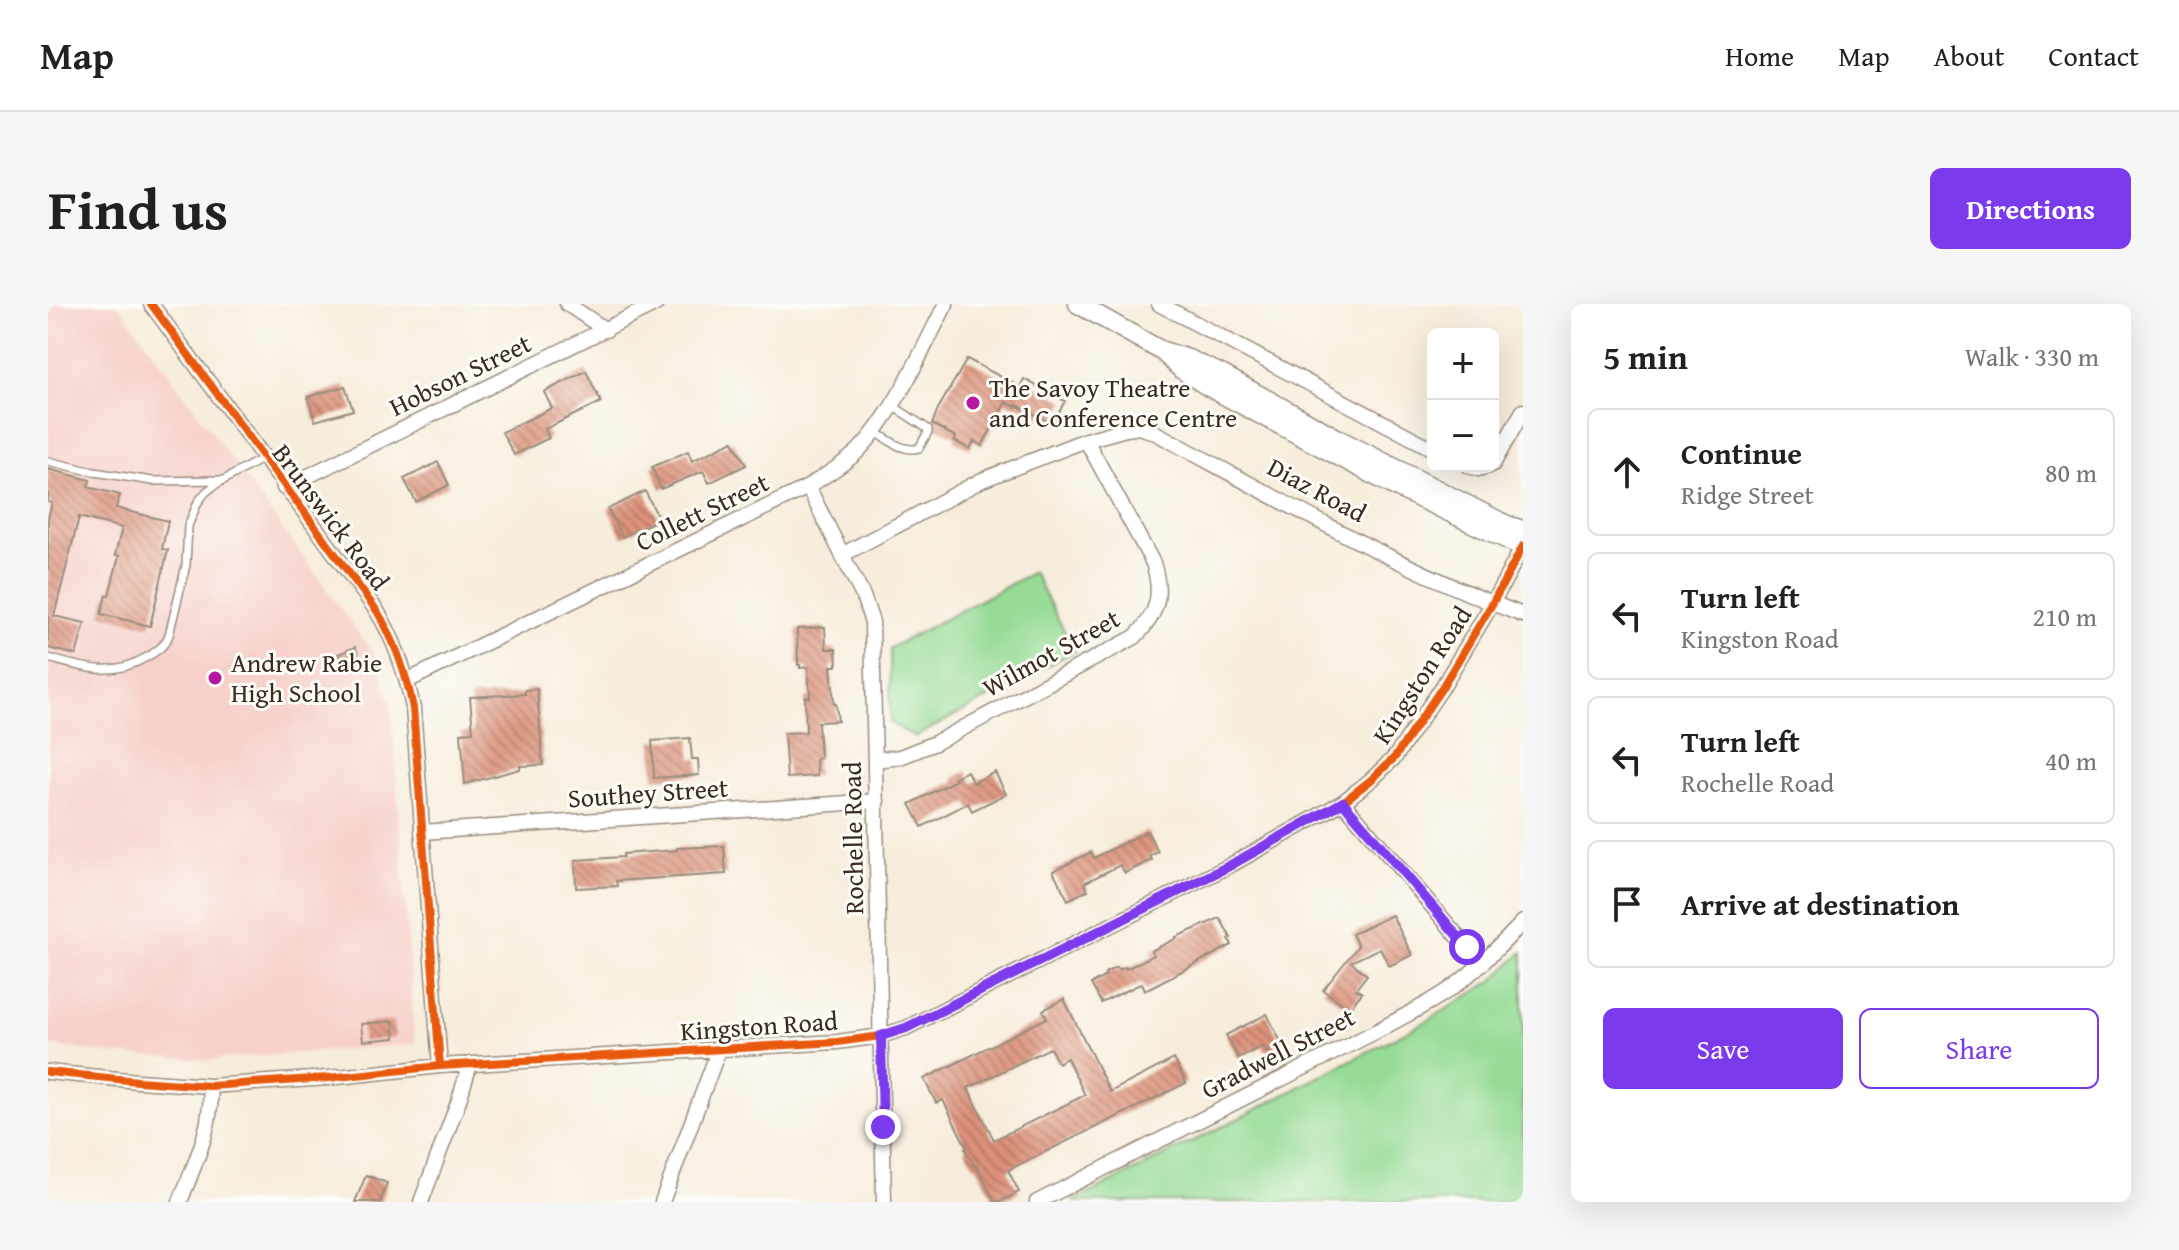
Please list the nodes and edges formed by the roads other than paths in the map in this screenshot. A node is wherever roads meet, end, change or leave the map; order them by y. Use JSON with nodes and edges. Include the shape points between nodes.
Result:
{"nodes":[{"id":1,"x":151,"y":304,"type":"edge"},
{"id":2,"x":567,"y":304,"type":"edge"},
{"id":3,"x":656,"y":304,"type":"edge"},
{"id":4,"x":946,"y":304,"type":"edge"},
{"id":5,"x":1078,"y":304,"type":"edge"},
{"id":6,"x":1159,"y":304,"type":"edge"},
{"id":7,"x":606,"y":330,"type":"junction"},
{"id":8,"x":1160,"y":350,"type":"junction"},
{"id":9,"x":892,"y":405,"type":"junction"},
{"id":10,"x":1523,"y":411,"type":"edge"},
{"id":11,"x":874,"y":431,"type":"junction"},
{"id":12,"x":1086,"y":440,"type":"junction"},
{"id":13,"x":1427,"y":446,"type":"edge"},
{"id":14,"x":1499,"y":452,"type":"edge"},
{"id":15,"x":263,"y":458,"type":"junction"},
{"id":16,"x":48,"y":461,"type":"edge"},
{"id":17,"x":224,"y":479,"type":"junction"},
{"id":18,"x":808,"y":487,"type":"junction"},
{"id":19,"x":284,"y":488,"type":"junction"},
{"id":20,"x":1523,"y":530,"type":"edge"},
{"id":21,"x":1523,"y":547,"type":"edge"},
{"id":22,"x":842,"y":555,"type":"junction"},
{"id":23,"x":1492,"y":604,"type":"junction"},
{"id":24,"x":1523,"y":615,"type":"edge"},
{"id":25,"x":48,"y":658,"type":"edge"},
{"id":26,"x":407,"y":681,"type":"junction"},
{"id":27,"x":875,"y":760,"type":"junction"},
{"id":28,"x":877,"y":801,"type":"junction"},
{"id":29,"x":1343,"y":802,"type":"junction"},
{"id":30,"x":422,"y":832,"type":"junction"},
{"id":31,"x":1523,"y":922,"type":"edge"},
{"id":32,"x":1483,"y":963,"type":"junction"},
{"id":33,"x":881,"y":1036,"type":"junction"},
{"id":34,"x":719,"y":1049,"type":"junction"},
{"id":35,"x":470,"y":1064,"type":"junction"},
{"id":36,"x":440,"y":1066,"type":"junction"},
{"id":37,"x":48,"y":1072,"type":"edge"},
{"id":38,"x":210,"y":1086,"type":"junction"},
{"id":39,"x":180,"y":1202,"type":"edge"},
{"id":40,"x":421,"y":1202,"type":"edge"},
{"id":41,"x":662,"y":1202,"type":"edge"},
{"id":42,"x":884,"y":1202,"type":"edge"},
{"id":43,"x":1037,"y":1202,"type":"edge"}],
"edges":[{"from":1,"to":15,"type":"street","name":"Brunswick Road"},
{"from":2,"to":7,"type":"street"},
{"from":3,"to":7,"type":"street","name":"Hobson Street"},
{"from":4,"to":9,"type":"street","name":"Collett Street"},
{"from":5,"to":8,"type":"street","name":"Diaz Road"},
{"from":6,"to":13,"type":"street"},
{"from":7,"to":19,"type":"street","name":"Hobson Street"},
{"from":8,"to":20,"type":"street","name":"Diaz Road","via":[[1223,375],[1392,467]]},
{"from":8,"to":21,"type":"street","name":"Diaz Road","via":[[1207,386],[1400,489]]},
{"from":9,"to":11,"type":"street","name":"Collett Street"},
{"from":9,"to":11,"type":"lane","via":[[929,430],[919,448],[904,449]]},
{"from":10,"to":14,"type":"street"},
{"from":11,"to":18,"type":"street","name":"Collett Street","via":[[858,451]]},
{"from":12,"to":22,"type":"street","via":[[982,480]]},
{"from":12,"to":23,"type":"street","name":"Diaz Road","via":[[1147,428],[1366,545]]},
{"from":12,"to":27,"type":"street","name":"Wilmot Street","via":[[1159,581],[1159,597],[1147,625],[1135,637],[935,743]]},
{"from":15,"to":17,"type":"lane"},
{"from":15,"to":19,"type":"street","name":"Brunswick Road"},
{"from":16,"to":17,"type":"lane","via":[[152,481]]},
{"from":17,"to":25,"type":"lane","via":[[198,502],[188,526],[186,565],[166,644],[116,670]]},
{"from":18,"to":22,"type":"street","name":"Rochelle Road"},
{"from":18,"to":26,"type":"street","name":"Collett Street"},
{"from":19,"to":26,"type":"street","name":"Brunswick Road","via":[[377,611]]},
{"from":21,"to":23,"type":"street","name":"Kingston Road"},
{"from":22,"to":27,"type":"street","name":"Rochelle Road","via":[[872,622]]},
{"from":23,"to":24,"type":"street","name":"Diaz Road"},
{"from":23,"to":29,"type":"street","name":"Kingston Road","via":[[1395,757]]},
{"from":26,"to":30,"type":"street","name":"Brunswick Road"},
{"from":27,"to":28,"type":"street","name":"Rochelle Road"},
{"from":28,"to":30,"type":"street","name":"Southey Street"},
{"from":28,"to":33,"type":"street","name":"Rochelle Road"},
{"from":29,"to":32,"type":"street"},
{"from":29,"to":33,"type":"street","name":"Kingston Road","via":[[1215,873]]},
{"from":30,"to":36,"type":"street","name":"Brunswick Road"},
{"from":31,"to":32,"type":"street","name":"Gradwell Street"},
{"from":32,"to":43,"type":"street","name":"Gradwell Street","via":[[1448,991],[1379,1030]]},
{"from":33,"to":34,"type":"street","name":"Kingston Road"},
{"from":33,"to":42,"type":"street","name":"Rochelle Road"},
{"from":34,"to":35,"type":"street","name":"Kingston Road"},
{"from":34,"to":41,"type":"street"},
{"from":35,"to":36,"type":"street","name":"Kingston Road"},
{"from":35,"to":40,"type":"street"},
{"from":36,"to":38,"type":"street","name":"Kingston Road"},
{"from":37,"to":38,"type":"street","name":"Kingston Road"},
{"from":38,"to":39,"type":"street","via":[[209,1122]]}]}
